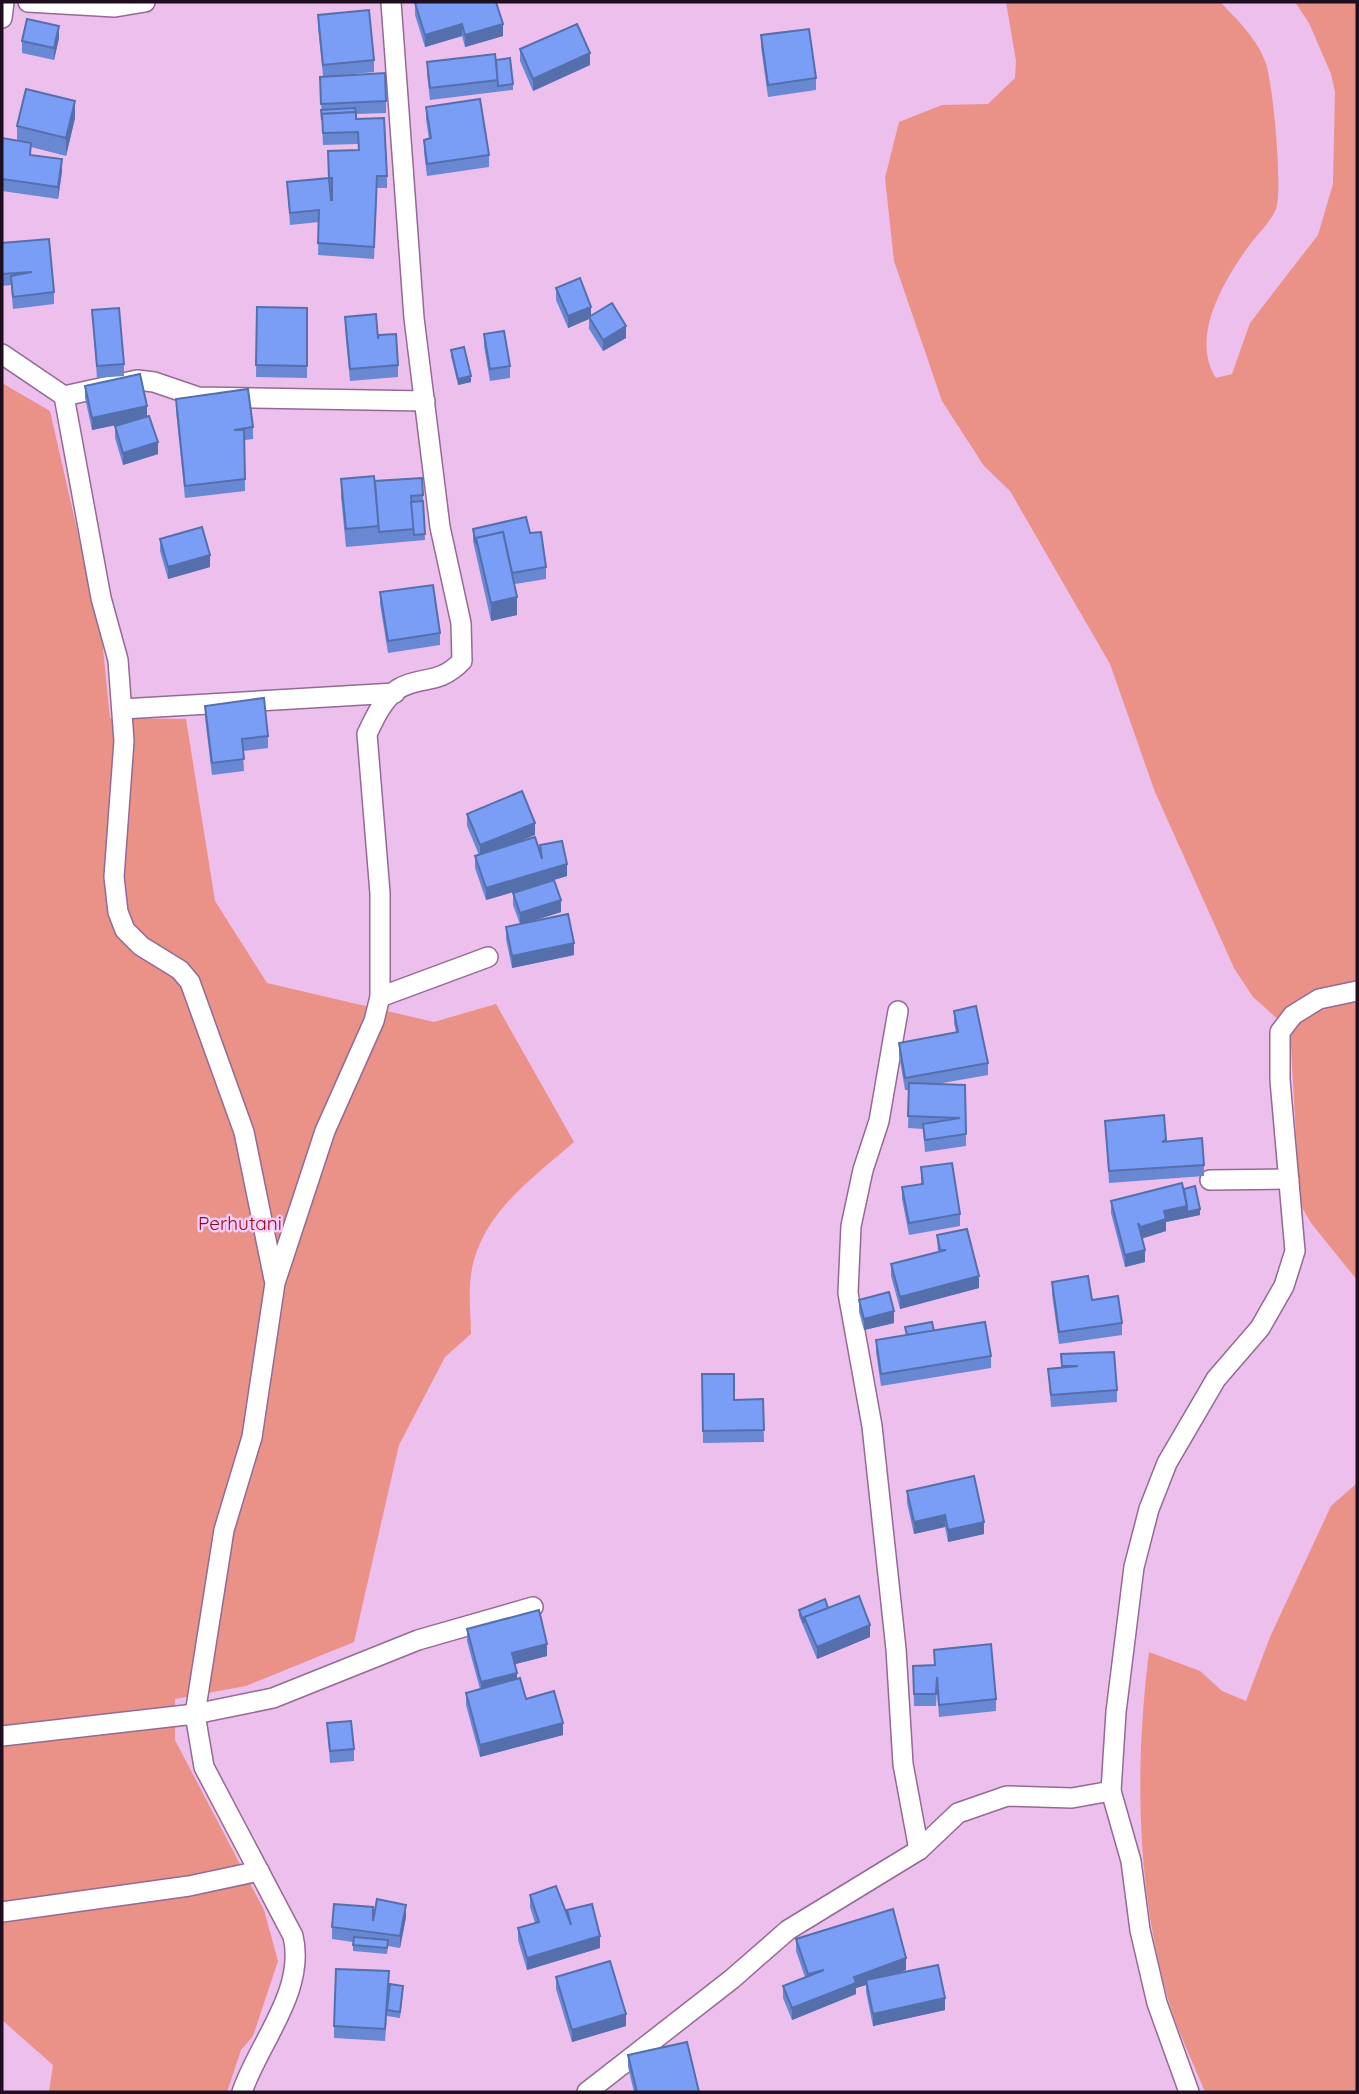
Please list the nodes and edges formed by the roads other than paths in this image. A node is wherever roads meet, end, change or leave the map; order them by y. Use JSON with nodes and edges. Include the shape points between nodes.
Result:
{"nodes":[{"id":1,"x":4,"y":2,"type":"edge"},
{"id":2,"x":28,"y":2,"type":"edge"},
{"id":3,"x":145,"y":2,"type":"edge"},
{"id":4,"x":391,"y":2,"type":"edge"},
{"id":5,"x":2,"y":19,"type":"edge"},
{"id":6,"x":2,"y":354,"type":"edge"},
{"id":7,"x":64,"y":396,"type":"junction"},
{"id":8,"x":425,"y":401,"type":"junction"},
{"id":9,"x":395,"y":693,"type":"junction"},
{"id":10,"x":122,"y":709,"type":"junction"},
{"id":11,"x":488,"y":957,"type":"dead end"},
{"id":12,"x":1357,"y":991,"type":"edge"},
{"id":13,"x":380,"y":997,"type":"junction"},
{"id":14,"x":898,"y":1011,"type":"dead end"},
{"id":15,"x":1289,"y":1179,"type":"junction"},
{"id":16,"x":1210,"y":1180,"type":"dead end"},
{"id":17,"x":275,"y":1283,"type":"junction"},
{"id":18,"x":533,"y":1607,"type":"dead end"},
{"id":19,"x":195,"y":1714,"type":"junction"},
{"id":20,"x":2,"y":1736,"type":"edge"},
{"id":21,"x":1111,"y":1791,"type":"junction"},
{"id":22,"x":919,"y":1850,"type":"junction"},
{"id":23,"x":259,"y":1871,"type":"junction"},
{"id":24,"x":2,"y":1912,"type":"edge"},
{"id":25,"x":242,"y":2092,"type":"edge"},
{"id":26,"x":587,"y":2092,"type":"edge"},
{"id":27,"x":1189,"y":2092,"type":"edge"}],
"edges":[{"from":1,"to":5,"type":"street"},
{"from":2,"to":3,"type":"street","via":[[114,8]]},
{"from":4,"to":8,"type":"street","via":[[406,230]]},
{"from":6,"to":7,"type":"street"},
{"from":7,"to":8,"type":"street","via":[[137,380],[198,397]]},
{"from":7,"to":10,"type":"street","via":[[84,516],[118,660]]},
{"from":8,"to":9,"type":"street","via":[[440,527],[461,623],[461,660],[449,675]]},
{"from":9,"to":10,"type":"street"},
{"from":9,"to":13,"type":"street","via":[[377,713],[367,734],[380,893]]},
{"from":10,"to":17,"type":"street","via":[[124,741],[114,877],[118,912],[125,930],[141,946],[180,970],[190,982],[244,1132]]},
{"from":11,"to":13,"type":"street"},
{"from":12,"to":15,"type":"street","via":[[1319,999],[1293,1015],[1280,1032]]},
{"from":13,"to":17,"type":"street","via":[[374,1021],[325,1131]]},
{"from":14,"to":22,"type":"street","via":[[879,1121],[851,1226],[848,1293],[872,1426],[896,1649],[903,1764]]},
{"from":15,"to":16,"type":"street"},
{"from":15,"to":21,"type":"street","via":[[1295,1251],[1284,1286],[1260,1328],[1216,1379],[1192,1418],[1149,1509],[1134,1567],[1115,1712]]},
{"from":17,"to":19,"type":"street","via":[[253,1437],[224,1530]]},
{"from":18,"to":19,"type":"street","via":[[418,1640],[293,1692]]},
{"from":19,"to":20,"type":"street"},
{"from":19,"to":23,"type":"street","via":[[204,1766]]},
{"from":21,"to":22,"type":"street","via":[[1072,1798],[991,1800],[958,1812]]},
{"from":21,"to":27,"type":"street","via":[[1130,1861],[1157,2003]]},
{"from":22,"to":26,"type":"street","via":[[788,1930]]},
{"from":23,"to":24,"type":"street","via":[[178,1888]]},
{"from":23,"to":25,"type":"street","via":[[293,1936],[297,1960],[291,1988]]}]}
